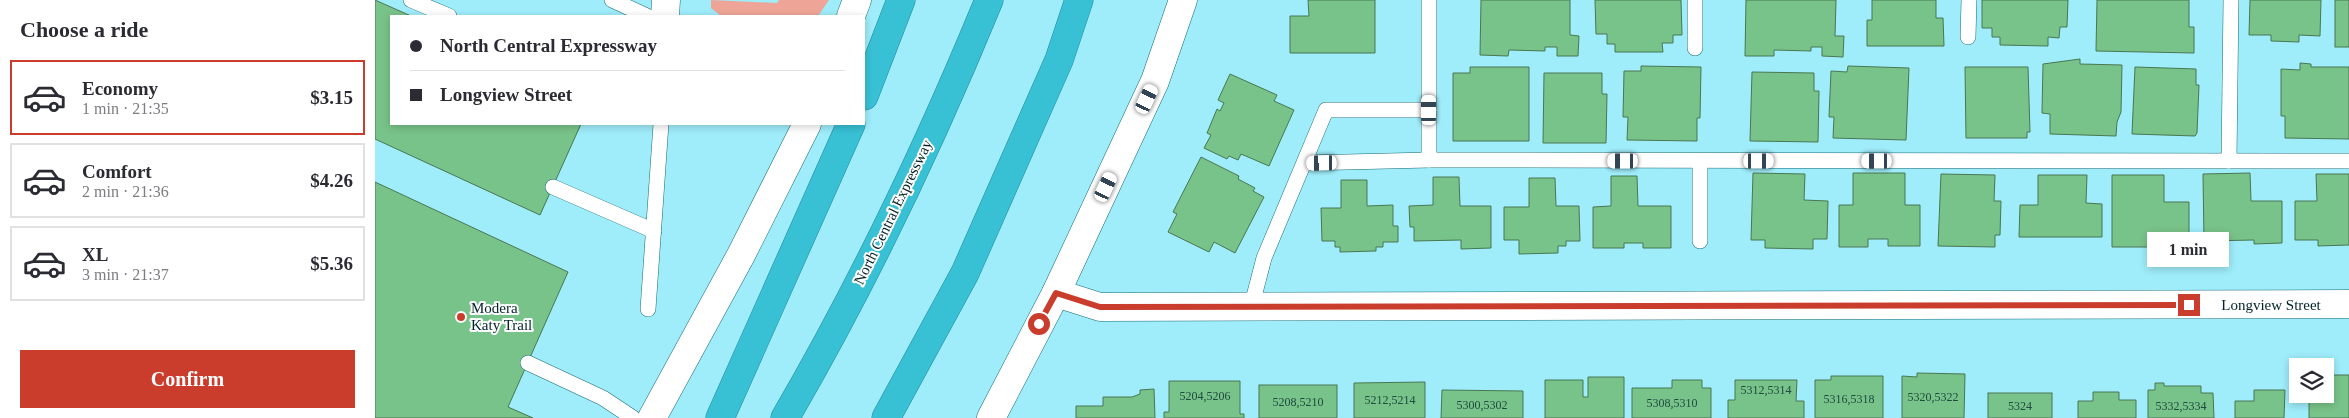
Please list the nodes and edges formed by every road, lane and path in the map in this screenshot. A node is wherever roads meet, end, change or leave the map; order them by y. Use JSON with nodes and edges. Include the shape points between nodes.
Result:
{"nodes":[{"id":1,"x":411,"y":0,"type":"edge"},
{"id":2,"x":611,"y":0,"type":"edge"},
{"id":3,"x":666,"y":0,"type":"edge"},
{"id":4,"x":857,"y":0,"type":"edge"},
{"id":5,"x":901,"y":0,"type":"edge"},
{"id":6,"x":989,"y":0,"type":"edge"},
{"id":7,"x":1079,"y":0,"type":"edge"},
{"id":8,"x":1183,"y":0,"type":"edge"},
{"id":9,"x":1429,"y":0,"type":"edge"},
{"id":10,"x":1695,"y":0,"type":"edge"},
{"id":11,"x":1969,"y":0,"type":"edge"},
{"id":12,"x":2231,"y":0,"type":"edge"},
{"id":13,"x":447,"y":15,"type":"edge"},
{"id":14,"x":645,"y":15,"type":"edge"},
{"id":15,"x":665,"y":15,"type":"edge"},
{"id":16,"x":851,"y":15,"type":"edge"},
{"id":17,"x":1969,"y":37,"type":"dead end"},
{"id":18,"x":1695,"y":48,"type":"dead end"},
{"id":19,"x":865,"y":93,"type":"edge"},
{"id":20,"x":1429,"y":110,"type":"junction"},
{"id":21,"x":661,"y":125,"type":"edge"},
{"id":22,"x":806,"y":125,"type":"edge"},
{"id":23,"x":851,"y":125,"type":"edge"},
{"id":24,"x":1429,"y":160,"type":"junction"},
{"id":25,"x":1700,"y":161,"type":"junction"},
{"id":26,"x":2229,"y":162,"type":"junction"},
{"id":27,"x":2349,"y":162,"type":"edge"},
{"id":28,"x":1305,"y":163,"type":"junction"},
{"id":29,"x":553,"y":187,"type":"dead end"},
{"id":30,"x":654,"y":231,"type":"junction"},
{"id":31,"x":1700,"y":241,"type":"dead end"},
{"id":32,"x":1056,"y":293,"type":"junction"},
{"id":33,"x":2349,"y":304,"type":"edge"},
{"id":34,"x":1251,"y":308,"type":"junction"},
{"id":35,"x":648,"y":309,"type":"dead end"},
{"id":36,"x":527,"y":363,"type":"dead end"},
{"id":37,"x":633,"y":418,"type":"edge"},
{"id":38,"x":652,"y":418,"type":"edge"},
{"id":39,"x":719,"y":418,"type":"edge"},
{"id":40,"x":785,"y":418,"type":"edge"},
{"id":41,"x":886,"y":418,"type":"edge"},
{"id":42,"x":991,"y":418,"type":"edge"}],
"edges":[{"from":1,"to":13,"type":"lane"},
{"from":2,"to":14,"type":"lane"},
{"from":3,"to":15,"type":"street"},
{"from":4,"to":16,"type":"street"},
{"from":5,"to":19,"type":"highway"},
{"from":6,"to":40,"type":"highway","name":"North Central Expressway","via":[[896,210]]},
{"from":7,"to":41,"type":"highway","via":[[1059,60],[965,273]]},
{"from":8,"to":32,"type":"street","via":[[1155,81]]},
{"from":9,"to":20,"type":"lane"},
{"from":10,"to":18,"type":"lane"},
{"from":11,"to":17,"type":"lane"},
{"from":12,"to":26,"type":"lane"},
{"from":20,"to":24,"type":"lane"},
{"from":20,"to":28,"type":"lane","via":[[1326,110]]},
{"from":21,"to":30,"type":"lane"},
{"from":22,"to":38,"type":"street","via":[[741,255]]},
{"from":23,"to":39,"type":"highway"},
{"from":24,"to":25,"type":"lane"},
{"from":24,"to":28,"type":"lane"},
{"from":25,"to":26,"type":"lane"},
{"from":25,"to":31,"type":"lane"},
{"from":26,"to":27,"type":"lane"},
{"from":28,"to":34,"type":"lane","via":[[1264,258]]},
{"from":29,"to":30,"type":"lane"},
{"from":30,"to":35,"type":"lane"},
{"from":32,"to":34,"type":"street","name":"Longview Street","via":[[1100,307]]},
{"from":32,"to":42,"type":"street"},
{"from":33,"to":34,"type":"street","name":"Longview Street"},
{"from":36,"to":37,"type":"lane","via":[[603,398]]}]}
